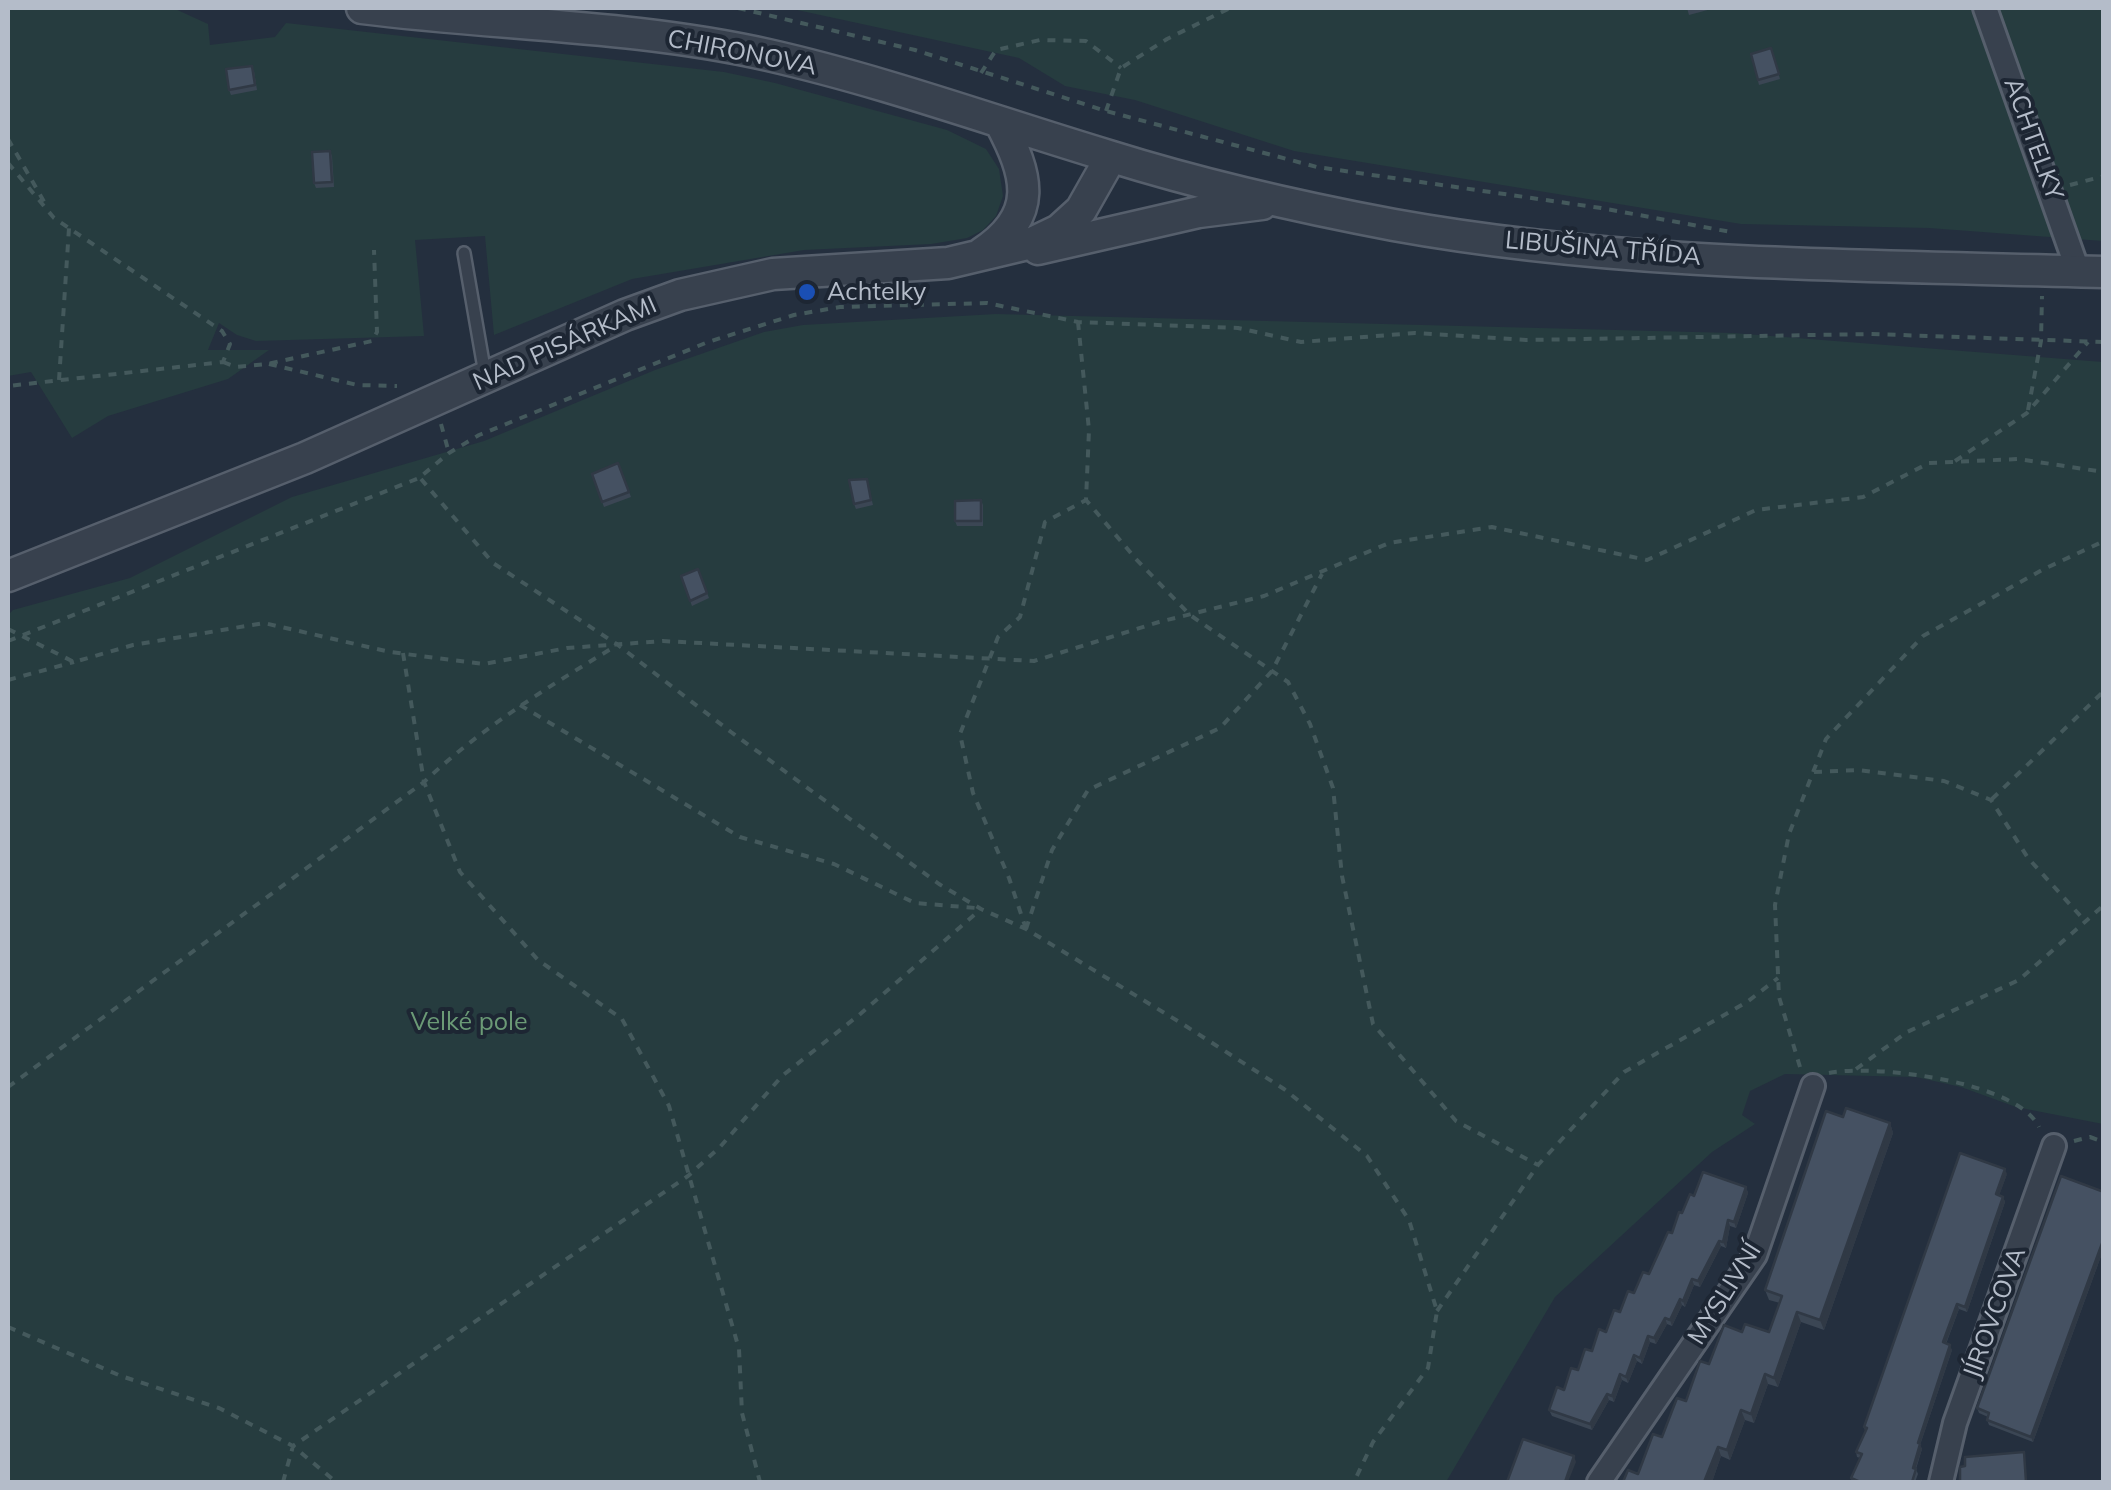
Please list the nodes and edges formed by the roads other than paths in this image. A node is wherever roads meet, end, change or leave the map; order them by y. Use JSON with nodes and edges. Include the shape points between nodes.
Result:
{"nodes":[{"id":1,"x":362,"y":8,"type":"edge"},
{"id":2,"x":1985,"y":8,"type":"edge"},
{"id":3,"x":1000,"y":122,"type":"junction"},
{"id":4,"x":1111,"y":157,"type":"junction"},
{"id":5,"x":1290,"y":203,"type":"junction"},
{"id":6,"x":464,"y":253,"type":"dead end"},
{"id":7,"x":971,"y":260,"type":"junction"},
{"id":8,"x":2091,"y":272,"type":"edge"},
{"id":9,"x":486,"y":378,"type":"junction"},
{"id":10,"x":8,"y":576,"type":"edge"},
{"id":11,"x":1820,"y":1080,"type":"road end"},
{"id":12,"x":2054,"y":1146,"type":"road end"},
{"id":13,"x":1599,"y":1482,"type":"edge"},
{"id":14,"x":1941,"y":1482,"type":"edge"}],
"edges":[{"from":1,"to":3,"type":"street","name":"CHIRONOVA","via":[[734,48]]},
{"from":2,"to":8,"type":"street","name":"ACHTELKY","via":[[2051,190]]},
{"from":3,"to":4,"type":"street","name":"CHIRONOVA"},
{"from":3,"to":7,"type":"street","via":[[1022,171],[1023,203],[1008,230]]},
{"from":4,"to":5,"type":"street","name":"LIBUŠINA TŘÍDA"},
{"from":4,"to":7,"type":"street","name":"NAD PISÁRKAMI","via":[[1081,210],[1059,230]]},
{"from":5,"to":7,"type":"street","via":[[1218,208]]},
{"from":5,"to":8,"type":"street","name":"LIBUŠINA TŘÍDA","via":[[1436,232],[1612,252]]},
{"from":6,"to":9,"type":"lane"},
{"from":7,"to":9,"type":"street","name":"NAD PISÁRKAMI","via":[[808,270],[710,286],[625,315]]},
{"from":9,"to":10,"type":"street","name":"NAD PISÁRKAMI"},
{"from":11,"to":13,"type":"street","name":"MYSLIVNÍ","via":[[1756,1255]]},
{"from":12,"to":14,"type":"street","name":"JÍROVCOVA","via":[[1955,1423]]}]}
